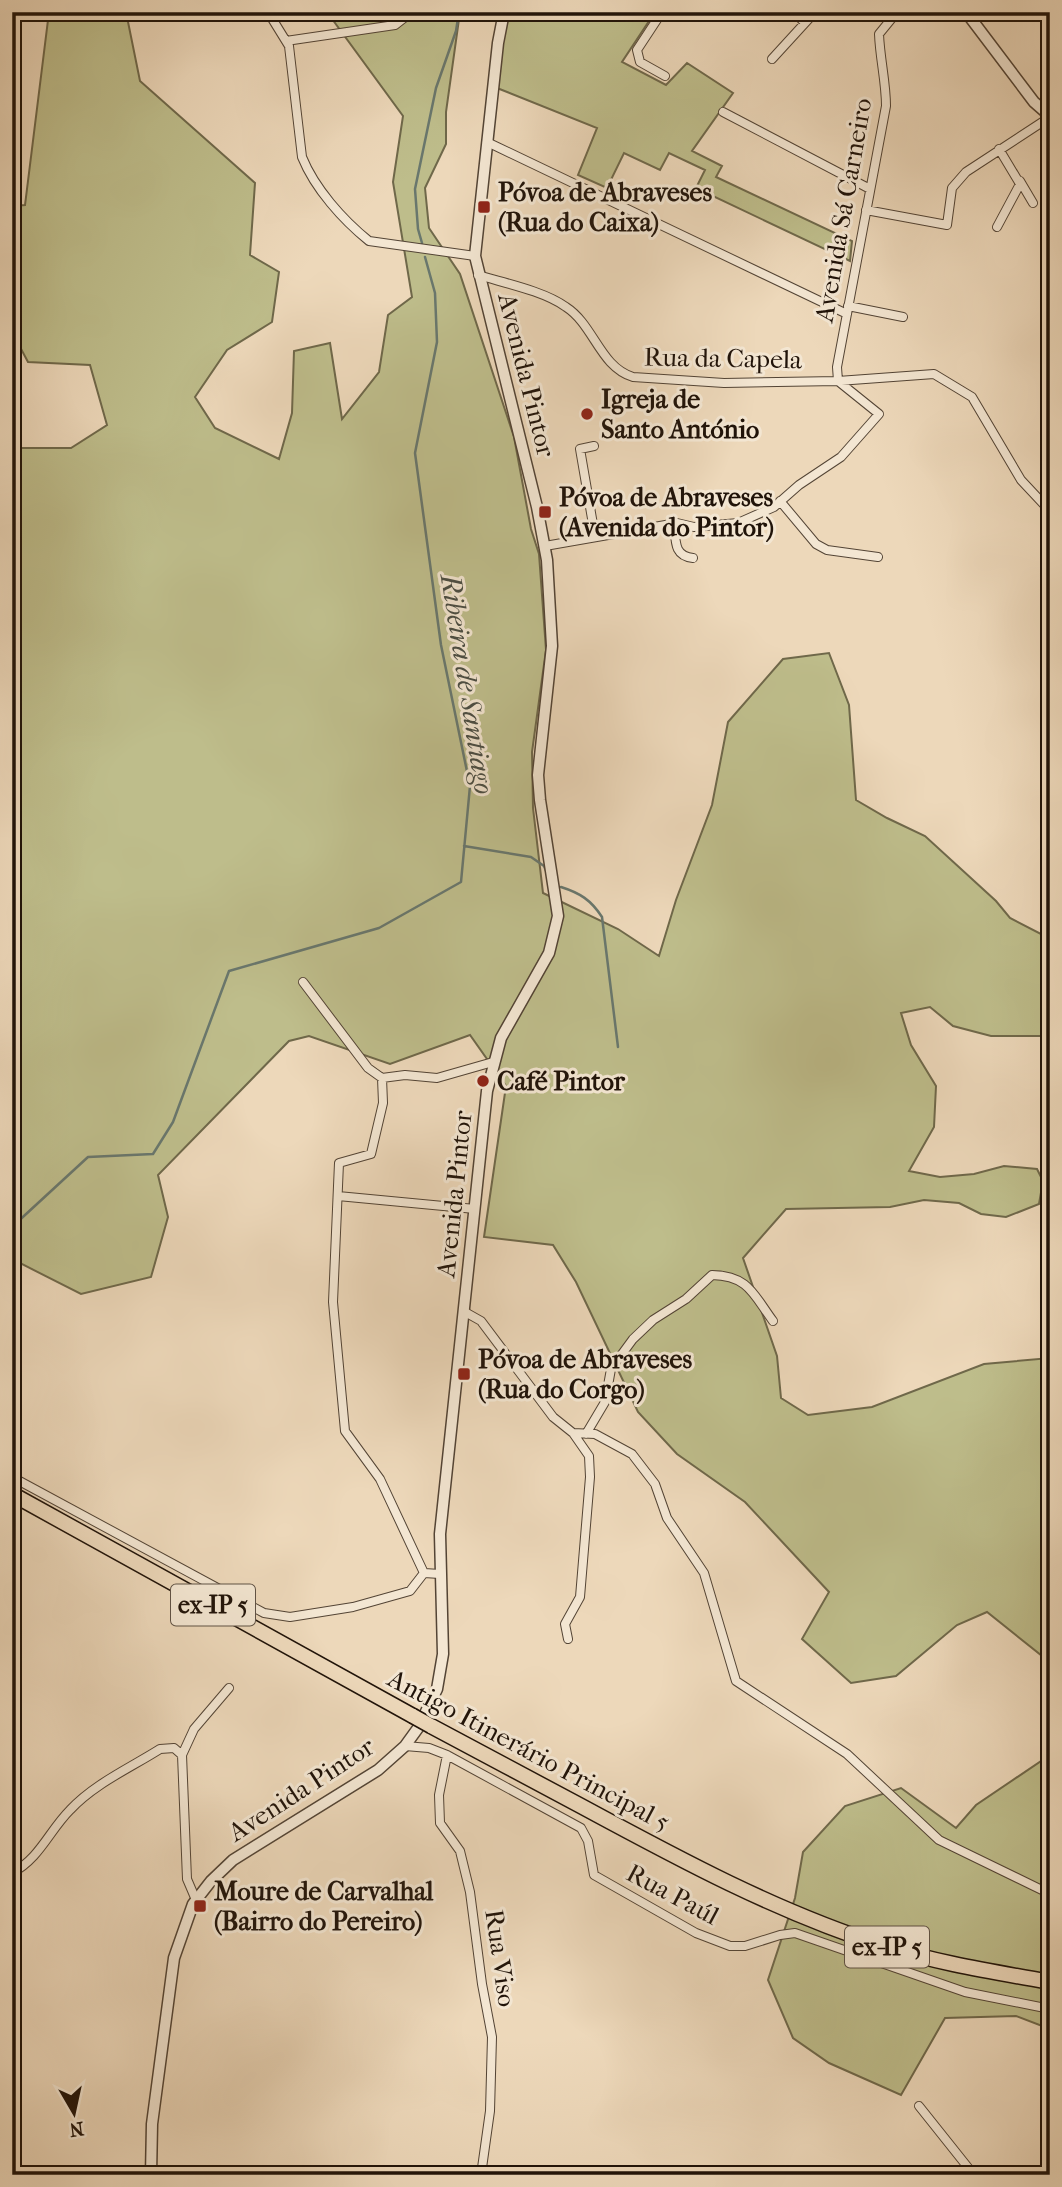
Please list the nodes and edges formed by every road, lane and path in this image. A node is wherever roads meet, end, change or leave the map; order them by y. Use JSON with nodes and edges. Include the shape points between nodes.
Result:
{"nodes":[{"id":1,"x":268,"y":12,"type":"edge"},
{"id":2,"x":403,"y":12,"type":"edge"},
{"id":3,"x":504,"y":12,"type":"edge"},
{"id":4,"x":662,"y":12,"type":"edge"},
{"id":5,"x":794,"y":12,"type":"edge"},
{"id":6,"x":815,"y":12,"type":"edge"},
{"id":7,"x":897,"y":12,"type":"edge"},
{"id":8,"x":966,"y":12,"type":"edge"},
{"id":9,"x":805,"y":23,"type":"junction"},
{"id":10,"x":286,"y":41,"type":"junction"},
{"id":11,"x":772,"y":59,"type":"dead end"},
{"id":12,"x":665,"y":76,"type":"dead end"},
{"id":13,"x":723,"y":112,"type":"dead end"},
{"id":14,"x":1050,"y":117,"type":"edge"},
{"id":15,"x":487,"y":142,"type":"junction"},
{"id":16,"x":999,"y":149,"type":"junction"},
{"id":17,"x":1020,"y":180,"type":"junction"},
{"id":18,"x":870,"y":189,"type":"junction"},
{"id":19,"x":1032,"y":203,"type":"dead end"},
{"id":20,"x":866,"y":210,"type":"junction"},
{"id":21,"x":997,"y":227,"type":"dead end"},
{"id":22,"x":475,"y":256,"type":"junction"},
{"id":23,"x":478,"y":275,"type":"junction"},
{"id":24,"x":848,"y":310,"type":"junction"},
{"id":25,"x":903,"y":317,"type":"dead end"},
{"id":26,"x":838,"y":380,"type":"junction"},
{"id":27,"x":594,"y":446,"type":"dead end"},
{"id":28,"x":780,"y":501,"type":"junction"},
{"id":29,"x":1050,"y":511,"type":"edge"},
{"id":30,"x":674,"y":523,"type":"junction"},
{"id":31,"x":595,"y":536,"type":"junction"},
{"id":32,"x":545,"y":546,"type":"junction"},
{"id":33,"x":878,"y":557,"type":"dead end"},
{"id":34,"x":693,"y":558,"type":"dead end"},
{"id":35,"x":303,"y":982,"type":"dead end"},
{"id":36,"x":493,"y":1062,"type":"junction"},
{"id":37,"x":382,"y":1078,"type":"junction"},
{"id":38,"x":338,"y":1196,"type":"junction"},
{"id":39,"x":475,"y":1209,"type":"junction"},
{"id":40,"x":465,"y":1312,"type":"junction"},
{"id":41,"x":773,"y":1321,"type":"dead end"},
{"id":42,"x":573,"y":1433,"type":"junction"},
{"id":43,"x":586,"y":1434,"type":"junction"},
{"id":44,"x":12,"y":1477,"type":"edge"},
{"id":45,"x":12,"y":1493,"type":"edge"},
{"id":46,"x":424,"y":1573,"type":"junction"},
{"id":47,"x":440,"y":1574,"type":"junction"},
{"id":48,"x":568,"y":1639,"type":"dead end"},
{"id":49,"x":229,"y":1688,"type":"dead end"},
{"id":50,"x":405,"y":1746,"type":"junction"},
{"id":51,"x":182,"y":1755,"type":"junction"},
{"id":52,"x":447,"y":1755,"type":"junction"},
{"id":53,"x":12,"y":1873,"type":"edge"},
{"id":54,"x":1050,"y":1896,"type":"edge"},
{"id":55,"x":196,"y":1900,"type":"junction"},
{"id":56,"x":1050,"y":1982,"type":"edge"},
{"id":57,"x":1050,"y":2009,"type":"edge"},
{"id":58,"x":919,"y":2106,"type":"dead end"},
{"id":59,"x":152,"y":2175,"type":"edge"},
{"id":60,"x":481,"y":2175,"type":"edge"},
{"id":61,"x":974,"y":2175,"type":"edge"}],
"edges":[{"from":1,"to":10,"type":"street"},
{"from":2,"to":10,"type":"street","via":[[404,18],[395,25]]},
{"from":3,"to":15,"type":"street","name":"Avenida Pintor"},
{"from":4,"to":12,"type":"street","via":[[637,50],[640,62]]},
{"from":5,"to":9,"type":"street"},
{"from":6,"to":9,"type":"street"},
{"from":7,"to":18,"type":"street","name":"Avenida Sá Carneiro","via":[[879,34],[886,106]]},
{"from":8,"to":14,"type":"street"},
{"from":9,"to":11,"type":"street"},
{"from":10,"to":22,"type":"street","via":[[302,157],[314,181],[356,230],[369,241]]},
{"from":13,"to":18,"type":"street"},
{"from":14,"to":16,"type":"street"},
{"from":15,"to":22,"type":"street","name":"Avenida Pintor"},
{"from":15,"to":24,"type":"street"},
{"from":16,"to":17,"type":"street"},
{"from":16,"to":20,"type":"street","via":[[952,188],[947,225]]},
{"from":17,"to":19,"type":"street"},
{"from":17,"to":21,"type":"street"},
{"from":18,"to":20,"type":"street","name":"Avenida Sá Carneiro"},
{"from":20,"to":24,"type":"street","name":"Avenida Sá Carneiro"},
{"from":22,"to":23,"type":"street","name":"Avenida Pintor"},
{"from":23,"to":26,"type":"street","name":"Rua da Capela","via":[[566,306],[622,374],[724,383]]},
{"from":23,"to":32,"type":"street","name":"Avenida Pintor"},
{"from":24,"to":25,"type":"street"},
{"from":24,"to":26,"type":"street","name":"Avenida Sá Carneiro"},
{"from":26,"to":28,"type":"street","via":[[880,414],[841,457]]},
{"from":26,"to":29,"type":"street","name":"Rua da Capela","via":[[933,374],[972,397],[1021,480]]},
{"from":27,"to":31,"type":"street","via":[[580,449]]},
{"from":28,"to":30,"type":"street","via":[[738,523],[694,527]]},
{"from":28,"to":33,"type":"street","via":[[816,544],[827,550]]},
{"from":30,"to":31,"type":"street"},
{"from":30,"to":34,"type":"street","via":[[679,553]]},
{"from":31,"to":32,"type":"street"},
{"from":32,"to":36,"type":"street","name":"Avenida Pintor","via":[[552,646],[538,775],[558,916],[550,953],[507,1026]]},
{"from":35,"to":37,"type":"street","via":[[368,1068]]},
{"from":36,"to":37,"type":"street","via":[[437,1078],[405,1074]]},
{"from":36,"to":39,"type":"street","name":"Avenida Pintor"},
{"from":37,"to":38,"type":"street","via":[[383,1103],[372,1154],[340,1163]]},
{"from":38,"to":39,"type":"street"},
{"from":38,"to":46,"type":"street","via":[[332,1302],[345,1431],[380,1479]]},
{"from":39,"to":40,"type":"street","name":"Avenida Pintor"},
{"from":40,"to":42,"type":"street","via":[[481,1321],[553,1417]]},
{"from":40,"to":47,"type":"street","name":"Avenida Pintor","via":[[440,1534]]},
{"from":41,"to":43,"type":"street","via":[[745,1283],[712,1275],[633,1339],[611,1370],[605,1402]]},
{"from":42,"to":43,"type":"street"},
{"from":42,"to":48,"type":"street","via":[[589,1456],[590,1477],[580,1597],[565,1624]]},
{"from":43,"to":54,"type":"street","via":[[595,1434],[632,1454],[655,1484],[667,1518],[704,1573],[736,1681],[847,1754],[939,1840]]},
{"from":44,"to":46,"type":"street","via":[[264,1612],[290,1617],[353,1607],[410,1591]]},
{"from":45,"to":56,"type":"highway","name":"Antigo Itinerário Principal 5","number":"ex-IP 5","bridge":true,"via":[[431,1726],[755,1896],[887,1947]]},
{"from":46,"to":47,"type":"street"},
{"from":47,"to":50,"type":"street","name":"Avenida Pintor","via":[[443,1654],[437,1689]]},
{"from":49,"to":51,"type":"street","via":[[194,1728]]},
{"from":50,"to":52,"type":"street","name":"Rua Paúl"},
{"from":50,"to":55,"type":"street","name":"Avenida Pintor","via":[[378,1770],[233,1860]]},
{"from":51,"to":53,"type":"street","via":[[174,1748],[160,1749],[87,1795],[69,1810],[27,1865]]},
{"from":51,"to":55,"type":"street","via":[[187,1879]]},
{"from":52,"to":57,"type":"street","name":"Rua Paúl","via":[[581,1828],[594,1875],[696,1933],[730,1946],[745,1946],[795,1933],[964,1992]]},
{"from":52,"to":60,"type":"street","name":"Rua Viso","via":[[439,1795],[440,1823],[460,1850],[492,2037]]},
{"from":55,"to":59,"type":"street","name":"Avenida Pintor","via":[[174,1958],[152,2123]]},
{"from":58,"to":61,"type":"street"}]}
